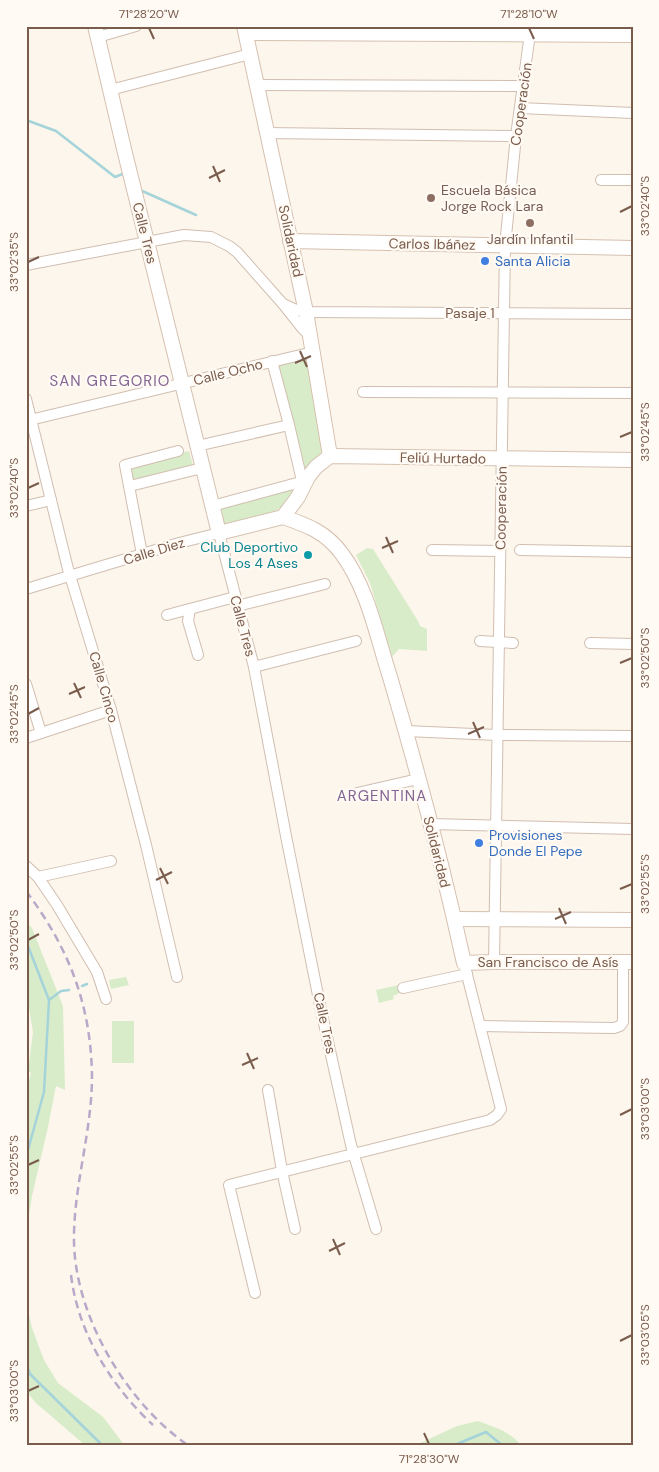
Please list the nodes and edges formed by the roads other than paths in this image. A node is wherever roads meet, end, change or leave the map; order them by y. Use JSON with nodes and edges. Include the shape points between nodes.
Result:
{"nodes":[{"id":1,"x":136,"y":26,"type":"edge"},
{"id":2,"x":245,"y":30,"type":"edge"},
{"id":3,"x":531,"y":30,"type":"edge"},
{"id":4,"x":97,"y":31,"type":"edge"},
{"id":5,"x":633,"y":35,"type":"edge"},
{"id":6,"x":250,"y":54,"type":"junction"},
{"id":7,"x":257,"y":85,"type":"junction"},
{"id":8,"x":524,"y":86,"type":"junction"},
{"id":9,"x":110,"y":90,"type":"junction"},
{"id":10,"x":520,"y":108,"type":"junction"},
{"id":11,"x":633,"y":113,"type":"edge"},
{"id":12,"x":266,"y":133,"type":"junction"},
{"id":13,"x":516,"y":136,"type":"junction"},
{"id":14,"x":601,"y":180,"type":"dead end"},
{"id":15,"x":633,"y":180,"type":"edge"},
{"id":16,"x":290,"y":241,"type":"junction"},
{"id":17,"x":147,"y":242,"type":"junction"},
{"id":18,"x":505,"y":246,"type":"junction"},
{"id":19,"x":633,"y":248,"type":"edge"},
{"id":20,"x":26,"y":265,"type":"edge"},
{"id":21,"x":283,"y":304,"type":"junction"},
{"id":22,"x":306,"y":312,"type":"junction"},
{"id":23,"x":504,"y":313,"type":"junction"},
{"id":24,"x":633,"y":314,"type":"edge"},
{"id":25,"x":310,"y":336,"type":"junction"},
{"id":26,"x":313,"y":352,"type":"junction"},
{"id":27,"x":272,"y":361,"type":"junction"},
{"id":28,"x":182,"y":384,"type":"junction"},
{"id":29,"x":363,"y":392,"type":"dead end"},
{"id":30,"x":503,"y":392,"type":"junction"},
{"id":31,"x":633,"y":393,"type":"edge"},
{"id":32,"x":26,"y":399,"type":"edge"},
{"id":33,"x":29,"y":420,"type":"edge"},
{"id":34,"x":289,"y":425,"type":"junction"},
{"id":35,"x":197,"y":446,"type":"junction"},
{"id":36,"x":178,"y":451,"type":"dead end"},
{"id":37,"x":330,"y":456,"type":"junction"},
{"id":38,"x":502,"y":458,"type":"junction"},
{"id":39,"x":633,"y":460,"type":"edge"},
{"id":40,"x":202,"y":468,"type":"junction"},
{"id":41,"x":304,"y":485,"type":"junction"},
{"id":42,"x":130,"y":486,"type":"junction"},
{"id":43,"x":51,"y":500,"type":"junction"},
{"id":44,"x":26,"y":506,"type":"edge"},
{"id":45,"x":212,"y":506,"type":"junction"},
{"id":46,"x":283,"y":516,"type":"junction"},
{"id":47,"x":218,"y":533,"type":"junction"},
{"id":48,"x":432,"y":550,"type":"dead end"},
{"id":49,"x":520,"y":550,"type":"dead end"},
{"id":50,"x":500,"y":552,"type":"junction"},
{"id":51,"x":633,"y":552,"type":"edge"},
{"id":52,"x":142,"y":554,"type":"junction"},
{"id":53,"x":70,"y":577,"type":"junction"},
{"id":54,"x":325,"y":584,"type":"dead end"},
{"id":55,"x":26,"y":589,"type":"edge"},
{"id":56,"x":236,"y":602,"type":"junction"},
{"id":57,"x":190,"y":609,"type":"junction"},
{"id":58,"x":167,"y":615,"type":"dead end"},
{"id":59,"x":356,"y":641,"type":"dead end"},
{"id":60,"x":480,"y":642,"type":"dead end"},
{"id":61,"x":498,"y":642,"type":"junction"},
{"id":62,"x":514,"y":643,"type":"dead end"},
{"id":63,"x":590,"y":643,"type":"dead end"},
{"id":64,"x":633,"y":644,"type":"edge"},
{"id":65,"x":198,"y":654,"type":"dead end"},
{"id":66,"x":254,"y":667,"type":"junction"},
{"id":67,"x":26,"y":684,"type":"edge"},
{"id":68,"x":111,"y":710,"type":"junction"},
{"id":69,"x":406,"y":731,"type":"junction"},
{"id":70,"x":41,"y":733,"type":"junction"},
{"id":71,"x":497,"y":735,"type":"junction"},
{"id":72,"x":633,"y":736,"type":"edge"},
{"id":73,"x":26,"y":738,"type":"edge"},
{"id":74,"x":418,"y":779,"type":"junction"},
{"id":75,"x":357,"y":793,"type":"dead end"},
{"id":76,"x":430,"y":824,"type":"junction"},
{"id":77,"x":495,"y":825,"type":"junction"},
{"id":78,"x":633,"y":829,"type":"edge"},
{"id":79,"x":111,"y":861,"type":"dead end"},
{"id":80,"x":26,"y":866,"type":"edge"},
{"id":81,"x":38,"y":878,"type":"junction"},
{"id":82,"x":494,"y":918,"type":"junction"},
{"id":83,"x":455,"y":919,"type":"junction"},
{"id":84,"x":633,"y":920,"type":"edge"},
{"id":85,"x":494,"y":962,"type":"junction"},
{"id":86,"x":628,"y":962,"type":"edge"},
{"id":87,"x":465,"y":968,"type":"junction"},
{"id":88,"x":177,"y":977,"type":"dead end"},
{"id":89,"x":402,"y":988,"type":"dead end"},
{"id":90,"x":106,"y":999,"type":"dead end"},
{"id":91,"x":480,"y":1026,"type":"junction"},
{"id":92,"x":268,"y":1090,"type":"dead end"},
{"id":93,"x":355,"y":1155,"type":"junction"},
{"id":94,"x":282,"y":1171,"type":"junction"},
{"id":95,"x":295,"y":1229,"type":"dead end"},
{"id":96,"x":376,"y":1229,"type":"dead end"},
{"id":97,"x":255,"y":1292,"type":"dead end"}],
"edges":[{"from":1,"to":4,"type":"street"},
{"from":2,"to":3,"type":"main road"},
{"from":2,"to":6,"type":"main road","name":"Solidaridad"},
{"from":3,"to":5,"type":"main road"},
{"from":3,"to":8,"type":"street","name":"Cooperación"},
{"from":4,"to":9,"type":"main road","name":"Calle Tres"},
{"from":6,"to":7,"type":"main road","name":"Solidaridad"},
{"from":6,"to":9,"type":"street"},
{"from":7,"to":8,"type":"street"},
{"from":7,"to":12,"type":"main road","name":"Solidaridad"},
{"from":8,"to":10,"type":"street","name":"Cooperación"},
{"from":9,"to":17,"type":"main road","name":"Calle Tres"},
{"from":10,"to":11,"type":"street"},
{"from":10,"to":13,"type":"street","name":"Cooperación"},
{"from":12,"to":13,"type":"street"},
{"from":12,"to":16,"type":"main road","name":"Solidaridad"},
{"from":13,"to":18,"type":"street","name":"Cooperación"},
{"from":14,"to":15,"type":"street"},
{"from":16,"to":18,"type":"main road","name":"Carlos Ibáñez"},
{"from":16,"to":22,"type":"main road","name":"Solidaridad"},
{"from":17,"to":20,"type":"street"},
{"from":17,"to":21,"type":"street","via":[[184,235],[200,235],[220,241],[236,252]]},
{"from":17,"to":28,"type":"main road","name":"Calle Tres"},
{"from":18,"to":19,"type":"main road","name":"Carlos Ibáñez"},
{"from":18,"to":23,"type":"street","name":"Cooperación"},
{"from":21,"to":22,"type":"street","name":"Pasaje 1"},
{"from":21,"to":25,"type":"street"},
{"from":22,"to":23,"type":"street","name":"Pasaje 1"},
{"from":22,"to":25,"type":"main road","name":"Solidaridad"},
{"from":23,"to":24,"type":"street","name":"Pasaje 1"},
{"from":23,"to":30,"type":"street","name":"Cooperación"},
{"from":25,"to":26,"type":"main road","name":"Solidaridad"},
{"from":26,"to":27,"type":"street","name":"Calle Ocho"},
{"from":26,"to":37,"type":"main road","name":"Solidaridad"},
{"from":27,"to":28,"type":"street","name":"Calle Ocho"},
{"from":27,"to":34,"type":"street"},
{"from":28,"to":33,"type":"street","name":"Calle Ocho"},
{"from":28,"to":35,"type":"main road","name":"Calle Tres"},
{"from":29,"to":30,"type":"street"},
{"from":30,"to":31,"type":"street"},
{"from":30,"to":38,"type":"street","name":"Cooperación"},
{"from":32,"to":33,"type":"street","name":"Calle Cinco"},
{"from":33,"to":43,"type":"street","name":"Calle Cinco"},
{"from":34,"to":35,"type":"street"},
{"from":34,"to":41,"type":"street"},
{"from":35,"to":40,"type":"main road","name":"Calle Tres"},
{"from":36,"to":42,"type":"street","via":[[125,465]]},
{"from":37,"to":38,"type":"main road","name":"Feliú Hurtado"},
{"from":37,"to":41,"type":"main road","via":[[316,467]]},
{"from":38,"to":39,"type":"main road","name":"Feliú Hurtado"},
{"from":38,"to":50,"type":"street","name":"Cooperación"},
{"from":40,"to":42,"type":"street"},
{"from":40,"to":45,"type":"main road","name":"Calle Tres"},
{"from":41,"to":45,"type":"street","via":[[297,483]]},
{"from":41,"to":46,"type":"main road"},
{"from":42,"to":52,"type":"street"},
{"from":43,"to":44,"type":"street"},
{"from":43,"to":53,"type":"street","name":"Calle Cinco"},
{"from":45,"to":47,"type":"main road","name":"Calle Tres"},
{"from":46,"to":47,"type":"main road","name":"Calle Diez"},
{"from":46,"to":69,"type":"main road","name":"Solidaridad","via":[[311,527],[343,555],[369,610]]},
{"from":47,"to":52,"type":"street","name":"Calle Diez"},
{"from":47,"to":56,"type":"street","name":"Calle Tres"},
{"from":48,"to":50,"type":"street"},
{"from":49,"to":51,"type":"street"},
{"from":50,"to":61,"type":"street","name":"Cooperación"},
{"from":52,"to":53,"type":"street","name":"Calle Diez"},
{"from":53,"to":55,"type":"street","name":"Calle Diez"},
{"from":53,"to":68,"type":"street","name":"Calle Cinco"},
{"from":54,"to":56,"type":"street"},
{"from":56,"to":57,"type":"street"},
{"from":56,"to":66,"type":"street","name":"Calle Tres"},
{"from":57,"to":58,"type":"street"},
{"from":57,"to":65,"type":"street","via":[[188,621]]},
{"from":59,"to":66,"type":"street"},
{"from":60,"to":61,"type":"street"},
{"from":61,"to":62,"type":"street"},
{"from":61,"to":71,"type":"street","name":"Cooperación"},
{"from":63,"to":64,"type":"street"},
{"from":66,"to":93,"type":"street","name":"Calle Tres","via":[[321,1010]]},
{"from":67,"to":70,"type":"street"},
{"from":68,"to":70,"type":"street"},
{"from":68,"to":88,"type":"street","name":"Calle Cinco"},
{"from":69,"to":71,"type":"street"},
{"from":69,"to":74,"type":"main road","name":"Solidaridad"},
{"from":70,"to":73,"type":"street"},
{"from":71,"to":72,"type":"street"},
{"from":71,"to":77,"type":"street","name":"Cooperación"},
{"from":74,"to":75,"type":"street"},
{"from":74,"to":76,"type":"main road","name":"Solidaridad"},
{"from":76,"to":77,"type":"street"},
{"from":76,"to":83,"type":"main road","name":"Solidaridad"},
{"from":77,"to":78,"type":"street"},
{"from":77,"to":82,"type":"street","name":"Cooperación"},
{"from":79,"to":81,"type":"street"},
{"from":80,"to":81,"type":"street"},
{"from":81,"to":90,"type":"street","via":[[96,972]]},
{"from":82,"to":83,"type":"main road"},
{"from":82,"to":84,"type":"main road"},
{"from":82,"to":85,"type":"street","name":"Cooperación"},
{"from":83,"to":87,"type":"main road","name":"Solidaridad"},
{"from":85,"to":86,"type":"main road","name":"San Francisco de Asís"},
{"from":85,"to":87,"type":"main road","name":"San Francisco de Asís"},
{"from":86,"to":91,"type":"street","via":[[620,1026]]},
{"from":87,"to":89,"type":"street"},
{"from":87,"to":91,"type":"street","name":"Solidaridad"},
{"from":91,"to":93,"type":"street","name":"Solidaridad","via":[[500,1109],[497,1115],[490,1120]]},
{"from":92,"to":94,"type":"street"},
{"from":93,"to":94,"type":"street"},
{"from":93,"to":96,"type":"street","name":"Calle Tres"},
{"from":94,"to":95,"type":"street"},
{"from":94,"to":97,"type":"street","via":[[229,1185]]}]}
